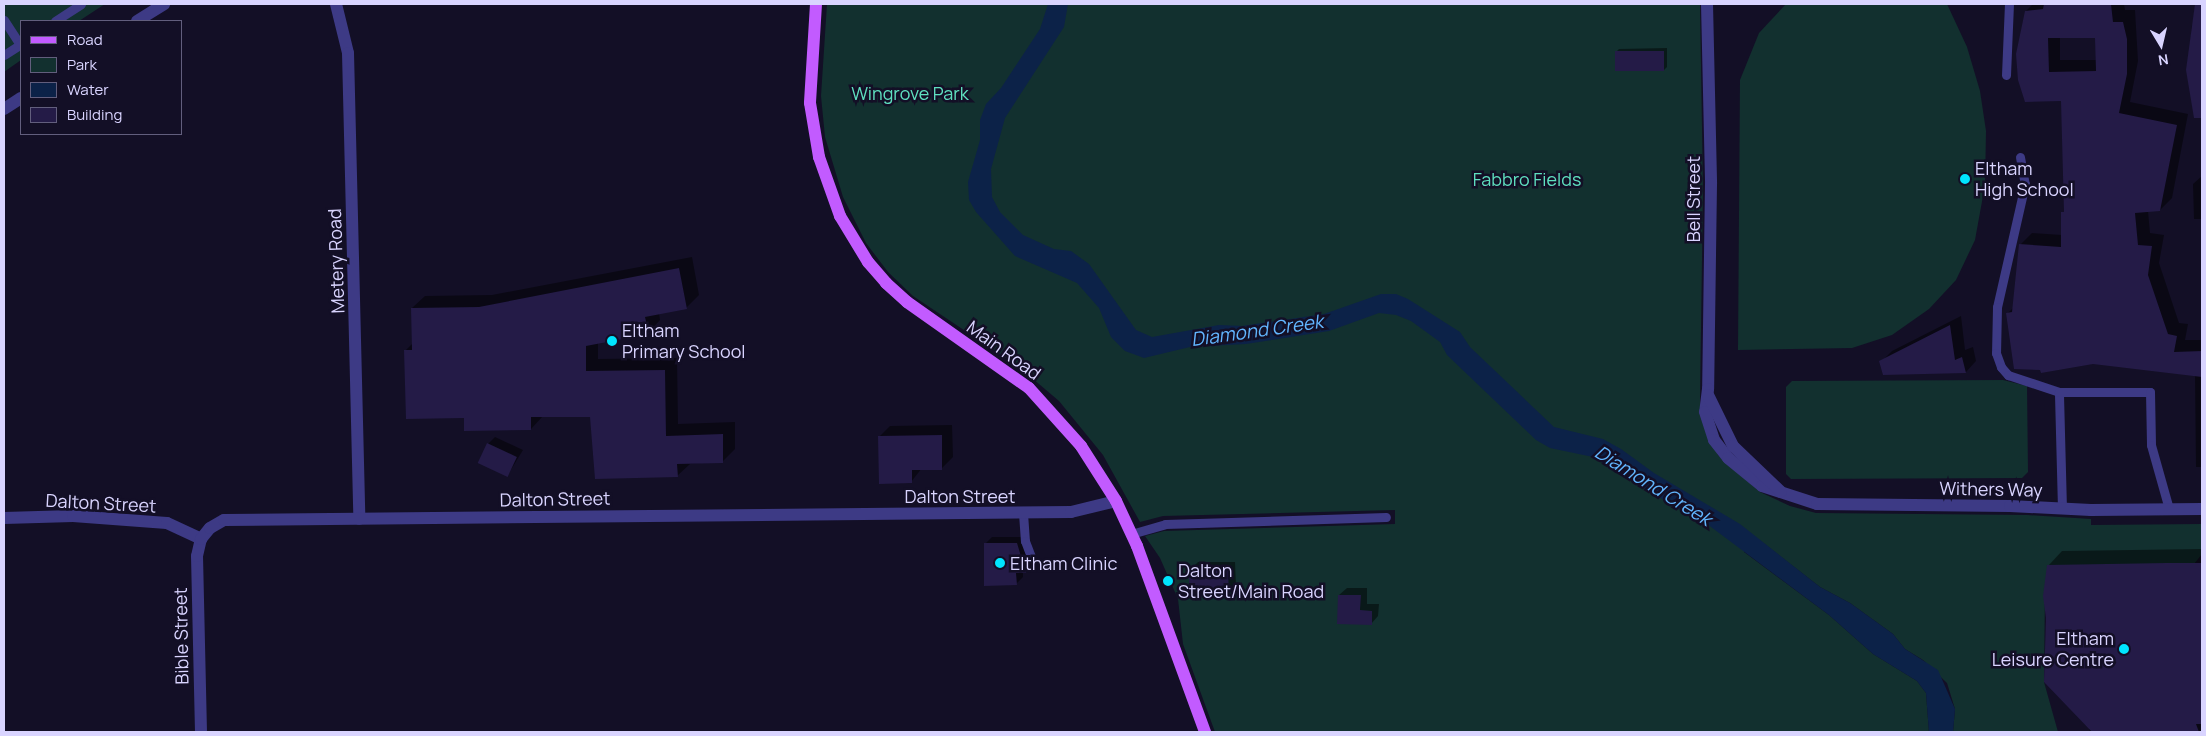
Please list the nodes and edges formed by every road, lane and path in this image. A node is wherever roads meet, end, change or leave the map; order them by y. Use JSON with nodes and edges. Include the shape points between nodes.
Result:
{"nodes":[{"id":1,"x":82,"y":4,"type":"edge"},
{"id":2,"x":164,"y":4,"type":"edge"},
{"id":3,"x":336,"y":4,"type":"edge"},
{"id":4,"x":816,"y":4,"type":"edge"},
{"id":5,"x":1707,"y":4,"type":"edge"},
{"id":6,"x":2008,"y":4,"type":"edge"},
{"id":7,"x":4,"y":20,"type":"edge"},
{"id":8,"x":57,"y":20,"type":"edge"},
{"id":9,"x":139,"y":20,"type":"edge"},
{"id":10,"x":20,"y":44,"type":"edge"},
{"id":11,"x":20,"y":46,"type":"edge"},
{"id":12,"x":4,"y":55,"type":"edge"},
{"id":13,"x":2006,"y":75,"type":"dead end"},
{"id":14,"x":20,"y":99,"type":"edge"},
{"id":15,"x":4,"y":109,"type":"edge"},
{"id":16,"x":2020,"y":156,"type":"dead end"},
{"id":17,"x":2059,"y":392,"type":"junction"},
{"id":18,"x":1728,"y":449,"type":"joint"},
{"id":19,"x":1116,"y":501,"type":"junction"},
{"id":20,"x":2062,"y":508,"type":"junction"},
{"id":21,"x":2169,"y":509,"type":"junction"},
{"id":22,"x":2202,"y":509,"type":"edge"},
{"id":23,"x":1023,"y":513,"type":"junction"},
{"id":24,"x":1386,"y":517,"type":"dead end"},
{"id":25,"x":4,"y":518,"type":"edge"},
{"id":26,"x":359,"y":519,"type":"junction"},
{"id":27,"x":1131,"y":534,"type":"junction"},
{"id":28,"x":201,"y":538,"type":"junction"},
{"id":29,"x":1031,"y":557,"type":"dead end"},
{"id":30,"x":201,"y":732,"type":"edge"},
{"id":31,"x":1205,"y":732,"type":"edge"}],
"edges":[{"from":1,"to":8,"type":"lane"},
{"from":2,"to":9,"type":"street"},
{"from":3,"to":26,"type":"street","name":"Metery Road","via":[[348,52]]},
{"from":4,"to":19,"type":"main road","name":"Main Road","via":[[810,103],[814,130],[830,193],[852,240],[886,283],[907,302],[1010,372],[1045,403],[1081,446]]},
{"from":5,"to":18,"type":"street","name":"Bell Street","via":[[1711,178],[1706,416]]},
{"from":6,"to":13,"type":"lane"},
{"from":7,"to":10,"type":"lane"},
{"from":11,"to":12,"type":"lane"},
{"from":14,"to":15,"type":"street"},
{"from":16,"to":17,"type":"lane","via":[[2025,184],[1997,307],[1996,353],[2001,367],[2008,374]]},
{"from":17,"to":20,"type":"lane"},
{"from":17,"to":21,"type":"lane","via":[[2150,392],[2151,444]]},
{"from":18,"to":20,"type":"street","name":"Withers Way","via":[[1780,492],[1799,500],[1828,505]]},
{"from":19,"to":23,"type":"street","name":"Dalton Street","via":[[1088,510]]},
{"from":19,"to":27,"type":"main road","name":"Main Road"},
{"from":20,"to":21,"type":"street","name":"Withers Way"},
{"from":21,"to":22,"type":"street","name":"Withers Way"},
{"from":23,"to":26,"type":"street","name":"Dalton Street"},
{"from":23,"to":29,"type":"lane","via":[[1025,541]]},
{"from":24,"to":27,"type":"lane","via":[[1165,524]]},
{"from":25,"to":28,"type":"street","name":"Dalton Street","via":[[73,516],[167,523]]},
{"from":26,"to":28,"type":"street","name":"Dalton Street","via":[[224,520]]},
{"from":27,"to":31,"type":"main road","name":"Main Road"},
{"from":28,"to":30,"type":"street","name":"Bible Street","via":[[197,556]]}]}
